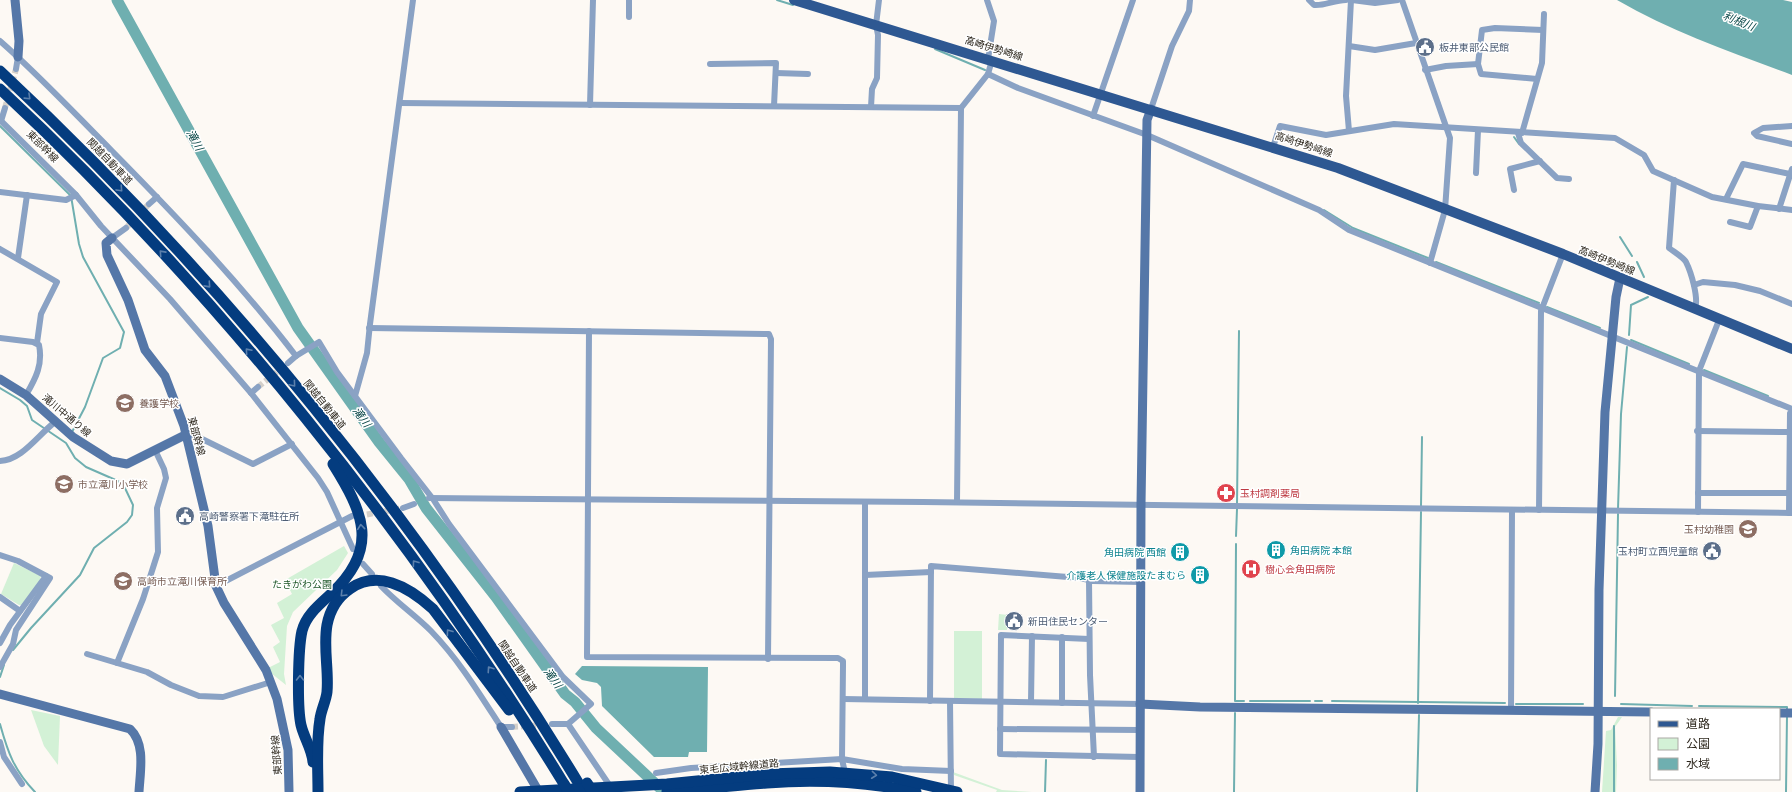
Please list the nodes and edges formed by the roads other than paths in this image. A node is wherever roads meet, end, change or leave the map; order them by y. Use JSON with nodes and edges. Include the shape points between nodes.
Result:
{"nodes":[{"id":1,"x":15,"y":0,"type":"edge"},
{"id":2,"x":413,"y":0,"type":"edge"},
{"id":3,"x":593,"y":0,"type":"edge"},
{"id":4,"x":629,"y":0,"type":"edge"},
{"id":5,"x":794,"y":0,"type":"edge"},
{"id":6,"x":879,"y":0,"type":"edge"},
{"id":7,"x":987,"y":0,"type":"edge"},
{"id":8,"x":1133,"y":0,"type":"edge"},
{"id":9,"x":1190,"y":0,"type":"edge"},
{"id":10,"x":1309,"y":0,"type":"edge"},
{"id":11,"x":1346,"y":0,"type":"edge"},
{"id":12,"x":1351,"y":0,"type":"edge"},
{"id":13,"x":1398,"y":0,"type":"edge"},
{"id":14,"x":1402,"y":0,"type":"edge"},
{"id":15,"x":1544,"y":14,"type":"dead end"},
{"id":16,"x":630,"y":16,"type":"dead end"},
{"id":17,"x":876,"y":25,"type":"junction"},
{"id":18,"x":1543,"y":30,"type":"junction"},
{"id":19,"x":0,"y":41,"type":"edge"},
{"id":20,"x":1416,"y":43,"type":"junction"},
{"id":21,"x":1349,"y":46,"type":"junction"},
{"id":22,"x":18,"y":57,"type":"junction"},
{"id":23,"x":990,"y":60,"type":"junction"},
{"id":24,"x":710,"y":64,"type":"dead end"},
{"id":25,"x":1478,"y":64,"type":"junction"},
{"id":26,"x":16,"y":69,"type":"tunnel mouth"},
{"id":27,"x":1425,"y":70,"type":"junction"},
{"id":28,"x":0,"y":71,"type":"edge"},
{"id":29,"x":776,"y":73,"type":"junction"},
{"id":30,"x":808,"y":74,"type":"dead end"},
{"id":31,"x":988,"y":74,"type":"junction"},
{"id":32,"x":1537,"y":79,"type":"junction"},
{"id":33,"x":0,"y":89,"type":"edge"},
{"id":34,"x":1101,"y":94,"type":"junction"},
{"id":35,"x":400,"y":103,"type":"junction"},
{"id":36,"x":590,"y":105,"type":"junction"},
{"id":37,"x":774,"y":106,"type":"junction"},
{"id":38,"x":871,"y":107,"type":"junction"},
{"id":39,"x":5,"y":108,"type":"tunnel mouth"},
{"id":40,"x":962,"y":108,"type":"junction"},
{"id":41,"x":1151,"y":109,"type":"junction"},
{"id":42,"x":1093,"y":116,"type":"junction"},
{"id":43,"x":1,"y":120,"type":"edge"},
{"id":44,"x":1792,"y":126,"type":"edge"},
{"id":45,"x":1447,"y":127,"type":"junction"},
{"id":46,"x":1478,"y":130,"type":"junction"},
{"id":47,"x":1349,"y":131,"type":"junction"},
{"id":48,"x":1520,"y":133,"type":"junction"},
{"id":49,"x":1147,"y":135,"type":"junction"},
{"id":50,"x":1792,"y":144,"type":"edge"},
{"id":51,"x":1273,"y":146,"type":"junction"},
{"id":52,"x":1540,"y":161,"type":"junction"},
{"id":53,"x":1791,"y":171,"type":"edge"},
{"id":54,"x":1476,"y":173,"type":"dead end"},
{"id":55,"x":1569,"y":179,"type":"dead end"},
{"id":56,"x":1674,"y":180,"type":"junction"},
{"id":57,"x":1514,"y":190,"type":"dead end"},
{"id":58,"x":0,"y":192,"type":"edge"},
{"id":59,"x":27,"y":195,"type":"junction"},
{"id":60,"x":73,"y":197,"type":"junction"},
{"id":61,"x":157,"y":197,"type":"junction"},
{"id":62,"x":1726,"y":200,"type":"junction"},
{"id":63,"x":149,"y":204,"type":"tunnel mouth"},
{"id":64,"x":1758,"y":206,"type":"junction"},
{"id":65,"x":1445,"y":208,"type":"junction"},
{"id":66,"x":1779,"y":209,"type":"junction"},
{"id":67,"x":1792,"y":210,"type":"edge"},
{"id":68,"x":1730,"y":222,"type":"dead end"},
{"id":69,"x":126,"y":228,"type":"tunnel mouth"},
{"id":70,"x":112,"y":238,"type":"junction"},
{"id":71,"x":0,"y":249,"type":"edge"},
{"id":72,"x":1563,"y":254,"type":"junction"},
{"id":73,"x":18,"y":258,"type":"junction"},
{"id":74,"x":1430,"y":262,"type":"junction"},
{"id":75,"x":1620,"y":278,"type":"junction"},
{"id":76,"x":1694,"y":285,"type":"junction"},
{"id":77,"x":1792,"y":304,"type":"edge"},
{"id":78,"x":1542,"y":307,"type":"junction"},
{"id":79,"x":1695,"y":309,"type":"junction"},
{"id":80,"x":1719,"y":320,"type":"junction"},
{"id":81,"x":369,"y":328,"type":"junction"},
{"id":82,"x":589,"y":331,"type":"junction"},
{"id":83,"x":1611,"y":335,"type":"junction"},
{"id":84,"x":0,"y":338,"type":"edge"},
{"id":85,"x":37,"y":343,"type":"junction"},
{"id":86,"x":1792,"y":349,"type":"edge"},
{"id":87,"x":296,"y":356,"type":"junction"},
{"id":88,"x":288,"y":363,"type":"tunnel mouth"},
{"id":89,"x":1699,"y":371,"type":"junction"},
{"id":90,"x":0,"y":379,"type":"edge"},
{"id":91,"x":258,"y":387,"type":"tunnel mouth"},
{"id":92,"x":251,"y":393,"type":"junction"},
{"id":93,"x":26,"y":395,"type":"junction"},
{"id":94,"x":355,"y":396,"type":"junction"},
{"id":95,"x":1792,"y":410,"type":"edge"},
{"id":96,"x":302,"y":416,"type":"junction"},
{"id":97,"x":55,"y":422,"type":"junction"},
{"id":98,"x":1697,"y":431,"type":"junction"},
{"id":99,"x":1789,"y":432,"type":"junction"},
{"id":100,"x":187,"y":434,"type":"junction"},
{"id":101,"x":292,"y":444,"type":"junction"},
{"id":102,"x":155,"y":450,"type":"junction"},
{"id":103,"x":0,"y":461,"type":"edge"},
{"id":104,"x":1698,"y":492,"type":"junction"},
{"id":105,"x":1789,"y":493,"type":"junction"},
{"id":106,"x":431,"y":498,"type":"junction"},
{"id":107,"x":587,"y":500,"type":"junction"},
{"id":108,"x":769,"y":500,"type":"junction"},
{"id":109,"x":865,"y":502,"type":"junction"},
{"id":110,"x":957,"y":502,"type":"junction"},
{"id":111,"x":414,"y":504,"type":"dead end"},
{"id":112,"x":1142,"y":505,"type":"junction"},
{"id":113,"x":403,"y":508,"type":"tunnel mouth"},
{"id":114,"x":1512,"y":510,"type":"junction"},
{"id":115,"x":1539,"y":510,"type":"junction"},
{"id":116,"x":1602,"y":511,"type":"junction"},
{"id":117,"x":1698,"y":512,"type":"junction"},
{"id":118,"x":1790,"y":513,"type":"edge"},
{"id":119,"x":352,"y":516,"type":"tunnel mouth"},
{"id":120,"x":340,"y":522,"type":"junction"},
{"id":121,"x":353,"y":549,"type":"dead end"},
{"id":122,"x":0,"y":555,"type":"edge"},
{"id":123,"x":363,"y":564,"type":"dead end"},
{"id":124,"x":931,"y":572,"type":"junction"},
{"id":125,"x":372,"y":574,"type":"dead end"},
{"id":126,"x":865,"y":575,"type":"junction"},
{"id":127,"x":46,"y":576,"type":"junction"},
{"id":128,"x":1089,"y":580,"type":"junction"},
{"id":129,"x":1141,"y":582,"type":"junction"},
{"id":130,"x":216,"y":586,"type":"junction"},
{"id":131,"x":381,"y":586,"type":"dead end"},
{"id":132,"x":0,"y":597,"type":"edge"},
{"id":133,"x":20,"y":611,"type":"junction"},
{"id":134,"x":1032,"y":636,"type":"junction"},
{"id":135,"x":1062,"y":637,"type":"junction"},
{"id":136,"x":1089,"y":639,"type":"junction"},
{"id":137,"x":0,"y":643,"type":"edge"},
{"id":138,"x":87,"y":654,"type":"dead end"},
{"id":139,"x":768,"y":659,"type":"junction"},
{"id":140,"x":117,"y":663,"type":"junction"},
{"id":141,"x":0,"y":667,"type":"edge"},
{"id":142,"x":271,"y":682,"type":"junction"},
{"id":143,"x":1,"y":694,"type":"edge"},
{"id":144,"x":843,"y":699,"type":"junction"},
{"id":145,"x":865,"y":699,"type":"junction"},
{"id":146,"x":930,"y":701,"type":"junction"},
{"id":147,"x":950,"y":701,"type":"junction"},
{"id":148,"x":1001,"y":702,"type":"junction"},
{"id":149,"x":1031,"y":702,"type":"junction"},
{"id":150,"x":1062,"y":703,"type":"junction"},
{"id":151,"x":1091,"y":703,"type":"junction"},
{"id":152,"x":1140,"y":704,"type":"junction"},
{"id":153,"x":1511,"y":710,"type":"junction"},
{"id":154,"x":1599,"y":712,"type":"junction"},
{"id":155,"x":1650,"y":712,"type":"edge"},
{"id":156,"x":1780,"y":713,"type":"edge"},
{"id":157,"x":1792,"y":713,"type":"edge"},
{"id":158,"x":552,"y":724,"type":"dead end"},
{"id":159,"x":568,"y":724,"type":"junction"},
{"id":160,"x":501,"y":727,"type":"junction"},
{"id":161,"x":512,"y":727,"type":"tunnel mouth"},
{"id":162,"x":1000,"y":729,"type":"junction"},
{"id":163,"x":1092,"y":730,"type":"junction"},
{"id":164,"x":1140,"y":730,"type":"junction"},
{"id":165,"x":0,"y":742,"type":"edge"},
{"id":166,"x":1094,"y":757,"type":"junction"},
{"id":167,"x":1139,"y":758,"type":"junction"},
{"id":168,"x":842,"y":759,"type":"junction"},
{"id":169,"x":550,"y":762,"type":"junction"},
{"id":170,"x":951,"y":770,"type":"junction"},
{"id":171,"x":656,"y":773,"type":"dead end"},
{"id":172,"x":22,"y":784,"type":"dead end"},
{"id":173,"x":846,"y":784,"type":"edge"},
{"id":174,"x":610,"y":786,"type":"junction"},
{"id":175,"x":566,"y":788,"type":"edge"},
{"id":176,"x":586,"y":788,"type":"edge"},
{"id":177,"x":671,"y":788,"type":"edge"},
{"id":178,"x":289,"y":791,"type":"dead end"},
{"id":179,"x":953,"y":791,"type":"edge"},
{"id":180,"x":139,"y":792,"type":"edge"},
{"id":181,"x":313,"y":792,"type":"edge"},
{"id":182,"x":318,"y":792,"type":"edge"},
{"id":183,"x":520,"y":792,"type":"edge"},
{"id":184,"x":539,"y":792,"type":"edge"},
{"id":185,"x":657,"y":792,"type":"edge"},
{"id":186,"x":916,"y":792,"type":"edge"},
{"id":187,"x":1140,"y":792,"type":"edge"},
{"id":188,"x":1595,"y":792,"type":"edge"}],
"edges":[{"from":1,"to":22,"type":"street"},
{"from":2,"to":35,"type":"street"},
{"from":3,"to":36,"type":"street"},
{"from":4,"to":16,"type":"street"},
{"from":5,"to":17,"type":"main road","name":"高崎伊勢崎線"},
{"from":6,"to":17,"type":"street"},
{"from":7,"to":23,"type":"street","via":[[994,22]]},
{"from":8,"to":34,"type":"street"},
{"from":9,"to":41,"type":"street"},
{"from":10,"to":11,"type":"street","via":[[1314,5],[1333,0]]},
{"from":12,"to":13,"type":"street"},
{"from":12,"to":21,"type":"street"},
{"from":14,"to":20,"type":"street"},
{"from":15,"to":18,"type":"street"},
{"from":17,"to":23,"type":"main road","name":"高崎伊勢崎線"},
{"from":17,"to":38,"type":"street","via":[[877,78],[872,89]]},
{"from":18,"to":25,"type":"street","via":[[1482,30]]},
{"from":18,"to":32,"type":"street","via":[[1542,63]]},
{"from":19,"to":22,"type":"street"},
{"from":20,"to":21,"type":"street","via":[[1376,50]]},
{"from":20,"to":27,"type":"street"},
{"from":21,"to":47,"type":"street","via":[[1346,96]]},
{"from":22,"to":26,"type":"street"},
{"from":22,"to":61,"type":"street"},
{"from":23,"to":31,"type":"street"},
{"from":23,"to":34,"type":"main road","name":"高崎伊勢崎線"},
{"from":24,"to":29,"type":"street","via":[[776,63]]},
{"from":25,"to":27,"type":"street"},
{"from":25,"to":32,"type":"street","via":[[1481,74]]},
{"from":27,"to":45,"type":"street"},
{"from":28,"to":176,"type":"highway","name":"関越自動車道","one_way":true,"via":[[69,136],[155,226],[222,300],[314,409],[434,566]]},
{"from":29,"to":30,"type":"street"},
{"from":29,"to":37,"type":"street"},
{"from":31,"to":40,"type":"street"},
{"from":31,"to":42,"type":"street"},
{"from":32,"to":48,"type":"street"},
{"from":96,"to":33,"type":"highway","one_way":true,"via":[[209,305],[148,238]]},
{"from":34,"to":41,"type":"main road","name":"高崎伊勢崎線"},
{"from":34,"to":42,"type":"street"},
{"from":35,"to":36,"type":"street"},
{"from":35,"to":81,"type":"street"},
{"from":36,"to":37,"type":"street"},
{"from":37,"to":38,"type":"street"},
{"from":38,"to":40,"type":"street"},
{"from":39,"to":43,"type":"street","name":"東部幹線"},
{"from":40,"to":110,"type":"street"},
{"from":41,"to":49,"type":"street","via":[[1148,115]]},
{"from":41,"to":51,"type":"main road","name":"高崎伊勢崎線"},
{"from":42,"to":49,"type":"street"},
{"from":43,"to":60,"type":"street","name":"東部幹線"},
{"from":44,"to":50,"type":"street","via":[[1763,128],[1754,132],[1757,136]]},
{"from":45,"to":46,"type":"street"},
{"from":45,"to":47,"type":"street","via":[[1394,124]]},
{"from":45,"to":65,"type":"street","via":[[1450,138]]},
{"from":46,"to":48,"type":"street"},
{"from":46,"to":54,"type":"street"},
{"from":47,"to":51,"type":"street","via":[[1321,134],[1280,126]]},
{"from":48,"to":52,"type":"street","via":[[1522,143]]},
{"from":48,"to":56,"type":"street","via":[[1618,139],[1644,155],[1652,171]]},
{"from":49,"to":74,"type":"street","via":[[1319,210],[1349,230]]},
{"from":49,"to":112,"type":"street"},
{"from":51,"to":65,"type":"main road","name":"高崎伊勢崎線"},
{"from":52,"to":55,"type":"street","via":[[1557,178]]},
{"from":52,"to":57,"type":"street","via":[[1510,170]]},
{"from":53,"to":62,"type":"street","via":[[1743,164]]},
{"from":53,"to":66,"type":"street"},
{"from":56,"to":62,"type":"street","via":[[1704,195]]},
{"from":56,"to":76,"type":"street","via":[[1669,248],[1685,261]]},
{"from":58,"to":59,"type":"street"},
{"from":59,"to":60,"type":"street"},
{"from":59,"to":73,"type":"street"},
{"from":60,"to":70,"type":"street","name":"東部幹線"},
{"from":61,"to":63,"type":"street"},
{"from":61,"to":87,"type":"street","via":[[258,306]]},
{"from":62,"to":64,"type":"street"},
{"from":64,"to":66,"type":"street"},
{"from":64,"to":68,"type":"street","via":[[1750,227]]},
{"from":65,"to":72,"type":"main road","name":"高崎伊勢崎線"},
{"from":65,"to":74,"type":"street"},
{"from":66,"to":67,"type":"street"},
{"from":69,"to":70,"type":"street"},
{"from":70,"to":92,"type":"street","via":[[170,299]]},
{"from":70,"to":100,"type":"street","name":"東部幹線","via":[[106,243],[107,255],[128,300],[145,350],[165,376]]},
{"from":71,"to":73,"type":"street"},
{"from":72,"to":75,"type":"main road","name":"高崎伊勢崎線"},
{"from":72,"to":78,"type":"street"},
{"from":73,"to":85,"type":"street","via":[[57,282],[41,314]]},
{"from":74,"to":78,"type":"street"},
{"from":75,"to":79,"type":"main road","name":"高崎伊勢崎線"},
{"from":75,"to":83,"type":"street"},
{"from":76,"to":77,"type":"street","via":[[1703,282],[1735,285],[1760,291]]},
{"from":76,"to":79,"type":"street","via":[[1697,302]]},
{"from":78,"to":83,"type":"street"},
{"from":78,"to":115,"type":"street"},
{"from":79,"to":80,"type":"main road","name":"高崎伊勢崎線"},
{"from":80,"to":86,"type":"main road","name":"高崎伊勢崎線"},
{"from":80,"to":89,"type":"street"},
{"from":81,"to":82,"type":"street"},
{"from":81,"to":94,"type":"street","via":[[367,353]]},
{"from":82,"to":107,"type":"street"},
{"from":82,"to":108,"type":"street","via":[[769,334]]},
{"from":83,"to":89,"type":"street"},
{"from":83,"to":116,"type":"street","via":[[1605,412]]},
{"from":84,"to":85,"type":"street"},
{"from":85,"to":93,"type":"street","via":[[41,353],[40,365]]},
{"from":87,"to":88,"type":"street"},
{"from":87,"to":94,"type":"street","via":[[319,342]]},
{"from":89,"to":95,"type":"street"},
{"from":89,"to":98,"type":"street"},
{"from":90,"to":93,"type":"street","name":"滝川中通り線"},
{"from":91,"to":92,"type":"street"},
{"from":92,"to":101,"type":"street"},
{"from":93,"to":97,"type":"street","name":"滝川中通り線"},
{"from":94,"to":106,"type":"street"},
{"from":95,"to":99,"type":"street"},
{"from":169,"to":96,"type":"highway","one_way":true,"via":[[427,579]]},
{"from":181,"to":96,"type":"highway","one_way":true,"via":[[312,754],[302,730],[300,717],[301,635],[305,621],[353,569],[360,550],[362,533],[360,519],[349,490]]},
{"from":97,"to":102,"type":"street","name":"滝川中通り線","via":[[69,435],[118,463],[127,464]]},
{"from":97,"to":103,"type":"street","via":[[21,454],[7,461]]},
{"from":98,"to":99,"type":"street"},
{"from":98,"to":104,"type":"street"},
{"from":99,"to":105,"type":"street"},
{"from":100,"to":101,"type":"street","via":[[253,464]]},
{"from":100,"to":102,"type":"street","name":"滝川中通り線"},
{"from":100,"to":130,"type":"street","name":"東部幹線","via":[[208,526]]},
{"from":101,"to":120,"type":"street","via":[[327,492]]},
{"from":102,"to":140,"type":"street","via":[[166,478],[157,508],[158,552],[143,600]]},
{"from":104,"to":105,"type":"street"},
{"from":104,"to":117,"type":"street"},
{"from":105,"to":118,"type":"street"},
{"from":106,"to":107,"type":"street"},
{"from":106,"to":159,"type":"street","via":[[563,677],[591,704]]},
{"from":107,"to":108,"type":"street"},
{"from":107,"to":139,"type":"street","via":[[586,657]]},
{"from":108,"to":109,"type":"street"},
{"from":108,"to":139,"type":"street"},
{"from":109,"to":110,"type":"street"},
{"from":109,"to":126,"type":"street"},
{"from":110,"to":112,"type":"street"},
{"from":111,"to":113,"type":"street"},
{"from":112,"to":114,"type":"street"},
{"from":112,"to":129,"type":"street"},
{"from":114,"to":115,"type":"street"},
{"from":114,"to":153,"type":"street"},
{"from":115,"to":116,"type":"street"},
{"from":116,"to":117,"type":"street"},
{"from":116,"to":154,"type":"street"},
{"from":117,"to":118,"type":"street"},
{"from":119,"to":120,"type":"street"},
{"from":120,"to":121,"type":"street"},
{"from":120,"to":130,"type":"street"},
{"from":122,"to":127,"type":"street","via":[[18,561]]},
{"from":123,"to":125,"type":"street"},
{"from":124,"to":126,"type":"street"},
{"from":124,"to":128,"type":"street","via":[[931,566]]},
{"from":124,"to":146,"type":"street"},
{"from":126,"to":145,"type":"street"},
{"from":127,"to":133,"type":"street"},
{"from":127,"to":141,"type":"street","via":[[50,578],[16,630],[13,644]]},
{"from":128,"to":129,"type":"street"},
{"from":128,"to":136,"type":"street"},
{"from":129,"to":152,"type":"street"},
{"from":130,"to":142,"type":"street","name":"東部幹線"},
{"from":131,"to":160,"type":"street","via":[[430,630],[453,656]]},
{"from":132,"to":133,"type":"street"},
{"from":133,"to":137,"type":"street"},
{"from":134,"to":135,"type":"street"},
{"from":134,"to":148,"type":"street","via":[[1001,634]]},
{"from":134,"to":149,"type":"street"},
{"from":135,"to":136,"type":"street"},
{"from":135,"to":150,"type":"street"},
{"from":136,"to":151,"type":"street"},
{"from":138,"to":140,"type":"street"},
{"from":139,"to":144,"type":"street","via":[[838,658],[843,662]]},
{"from":140,"to":142,"type":"street","via":[[147,672],[199,696],[223,697]]},
{"from":142,"to":178,"type":"street","name":"東部幹線","via":[[286,733]]},
{"from":143,"to":180,"type":"street","via":[[130,729],[140,748]]},
{"from":144,"to":145,"type":"street"},
{"from":144,"to":168,"type":"street"},
{"from":145,"to":146,"type":"street"},
{"from":146,"to":147,"type":"street"},
{"from":147,"to":148,"type":"street"},
{"from":147,"to":170,"type":"street"},
{"from":148,"to":149,"type":"street"},
{"from":148,"to":162,"type":"street"},
{"from":149,"to":150,"type":"street"},
{"from":150,"to":151,"type":"street"},
{"from":151,"to":152,"type":"street"},
{"from":151,"to":163,"type":"street"},
{"from":152,"to":153,"type":"street","via":[[1200,707]]},
{"from":152,"to":164,"type":"street"},
{"from":153,"to":154,"type":"street"},
{"from":154,"to":155,"type":"street"},
{"from":154,"to":188,"type":"street"},
{"from":156,"to":157,"type":"street"},
{"from":158,"to":159,"type":"street"},
{"from":159,"to":174,"type":"street"},
{"from":160,"to":161,"type":"street"},
{"from":160,"to":184,"type":"street"},
{"from":162,"to":163,"type":"street"},
{"from":162,"to":166,"type":"street","via":[[1002,756]]},
{"from":163,"to":164,"type":"street"},
{"from":163,"to":166,"type":"street"},
{"from":164,"to":167,"type":"street"},
{"from":165,"to":172,"type":"street","via":[[4,756]]},
{"from":166,"to":167,"type":"street"},
{"from":167,"to":187,"type":"street"},
{"from":168,"to":170,"type":"street","via":[[902,769]]},
{"from":168,"to":171,"type":"street","via":[[691,768]]},
{"from":168,"to":173,"type":"street"},
{"from":169,"to":175,"type":"highway"},
{"from":169,"to":182,"type":"highway","one_way":true,"via":[[433,609],[400,586],[374,580],[358,584],[343,593],[329,618],[326,634],[327,693],[320,718],[318,742]]},
{"from":170,"to":179,"type":"street"},
{"from":173,"to":177,"type":"highway","name":"東毛広域幹線道路","via":[[776,782]]},
{"from":173,"to":179,"type":"highway","name":"東毛広域幹線道路","one_way":true,"via":[[892,777]]},
{"from":173,"to":186,"type":"highway","name":"東毛広域幹線道路","via":[[872,784]]},
{"from":174,"to":177,"type":"highway","name":"東毛広域幹線道路","via":[[646,785]]},
{"from":174,"to":184,"type":"highway","name":"東毛広域幹線道路"},
{"from":177,"to":185,"type":"highway","name":"東毛広域幹線道路"},
{"from":183,"to":184,"type":"highway","name":"東毛広域幹線道路"}]}
